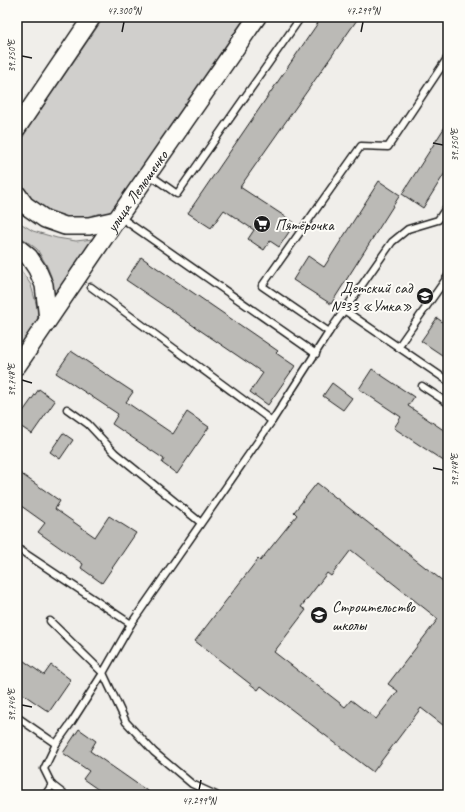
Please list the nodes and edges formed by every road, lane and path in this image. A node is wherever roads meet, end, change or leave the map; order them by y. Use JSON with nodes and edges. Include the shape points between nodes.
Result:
{"nodes":[{"id":1,"x":92,"y":17,"type":"edge"},
{"id":2,"x":257,"y":17,"type":"edge"},
{"id":3,"x":301,"y":17,"type":"edge"},
{"id":4,"x":444,"y":17,"type":"edge"},
{"id":5,"x":448,"y":19,"type":"edge"},
{"id":6,"x":448,"y":57,"type":"edge"},
{"id":7,"x":17,"y":128,"type":"edge"},
{"id":8,"x":148,"y":174,"type":"junction"},
{"id":9,"x":17,"y":194,"type":"edge"},
{"id":10,"x":448,"y":205,"type":"edge"},
{"id":11,"x":117,"y":218,"type":"junction"},
{"id":12,"x":17,"y":247,"type":"edge"},
{"id":13,"x":448,"y":276,"type":"edge"},
{"id":14,"x":90,"y":287,"type":"dead end"},
{"id":15,"x":344,"y":310,"type":"junction"},
{"id":16,"x":48,"y":319,"type":"junction"},
{"id":17,"x":329,"y":332,"type":"junction"},
{"id":18,"x":398,"y":347,"type":"junction"},
{"id":19,"x":316,"y":354,"type":"junction"},
{"id":20,"x":17,"y":366,"type":"edge"},
{"id":21,"x":448,"y":381,"type":"edge"},
{"id":22,"x":422,"y":386,"type":"dead end"},
{"id":23,"x":448,"y":403,"type":"edge"},
{"id":24,"x":67,"y":409,"type":"dead end"},
{"id":25,"x":272,"y":421,"type":"junction"},
{"id":26,"x":200,"y":522,"type":"junction"},
{"id":27,"x":17,"y":548,"type":"edge"},
{"id":28,"x":50,"y":621,"type":"dead end"},
{"id":29,"x":131,"y":624,"type":"junction"},
{"id":30,"x":103,"y":673,"type":"junction"},
{"id":31,"x":17,"y":717,"type":"edge"},
{"id":32,"x":56,"y":744,"type":"junction"},
{"id":33,"x":52,"y":785,"type":"junction"},
{"id":34,"x":45,"y":795,"type":"edge"},
{"id":35,"x":65,"y":795,"type":"edge"},
{"id":36,"x":216,"y":795,"type":"edge"}],
"edges":[{"from":1,"to":7,"type":"street"},
{"from":2,"to":8,"type":"street","name":"улица Лелюшенко"},
{"from":3,"to":8,"type":"lane","via":[[177,194]]},
{"from":4,"to":5,"type":"lane"},
{"from":6,"to":17,"type":"lane","via":[[388,147],[361,146],[262,286]]},
{"from":8,"to":11,"type":"street","name":"улица Лелюшенко"},
{"from":9,"to":11,"type":"street","via":[[25,205],[45,219],[65,226],[89,226]]},
{"from":10,"to":15,"type":"lane","via":[[438,220],[408,229],[392,242]]},
{"from":11,"to":16,"type":"street","name":"улица Лелюшенко"},
{"from":11,"to":19,"type":"lane"},
{"from":12,"to":16,"type":"street","via":[[37,269],[44,285]]},
{"from":13,"to":18,"type":"lane"},
{"from":14,"to":25,"type":"lane"},
{"from":15,"to":17,"type":"lane"},
{"from":15,"to":18,"type":"lane"},
{"from":16,"to":20,"type":"street","name":"улица Лелюшенко"},
{"from":17,"to":19,"type":"lane"},
{"from":18,"to":21,"type":"lane"},
{"from":19,"to":25,"type":"lane"},
{"from":22,"to":23,"type":"lane"},
{"from":24,"to":26,"type":"lane","via":[[88,424],[115,453]]},
{"from":25,"to":26,"type":"lane"},
{"from":26,"to":29,"type":"lane"},
{"from":27,"to":29,"type":"lane"},
{"from":28,"to":30,"type":"lane"},
{"from":29,"to":30,"type":"lane"},
{"from":30,"to":32,"type":"lane"},
{"from":30,"to":36,"type":"lane","via":[[126,722],[154,752],[192,784]]},
{"from":31,"to":32,"type":"lane"},
{"from":32,"to":33,"type":"lane","via":[[44,769]]},
{"from":33,"to":34,"type":"lane"},
{"from":33,"to":35,"type":"lane"}]}
